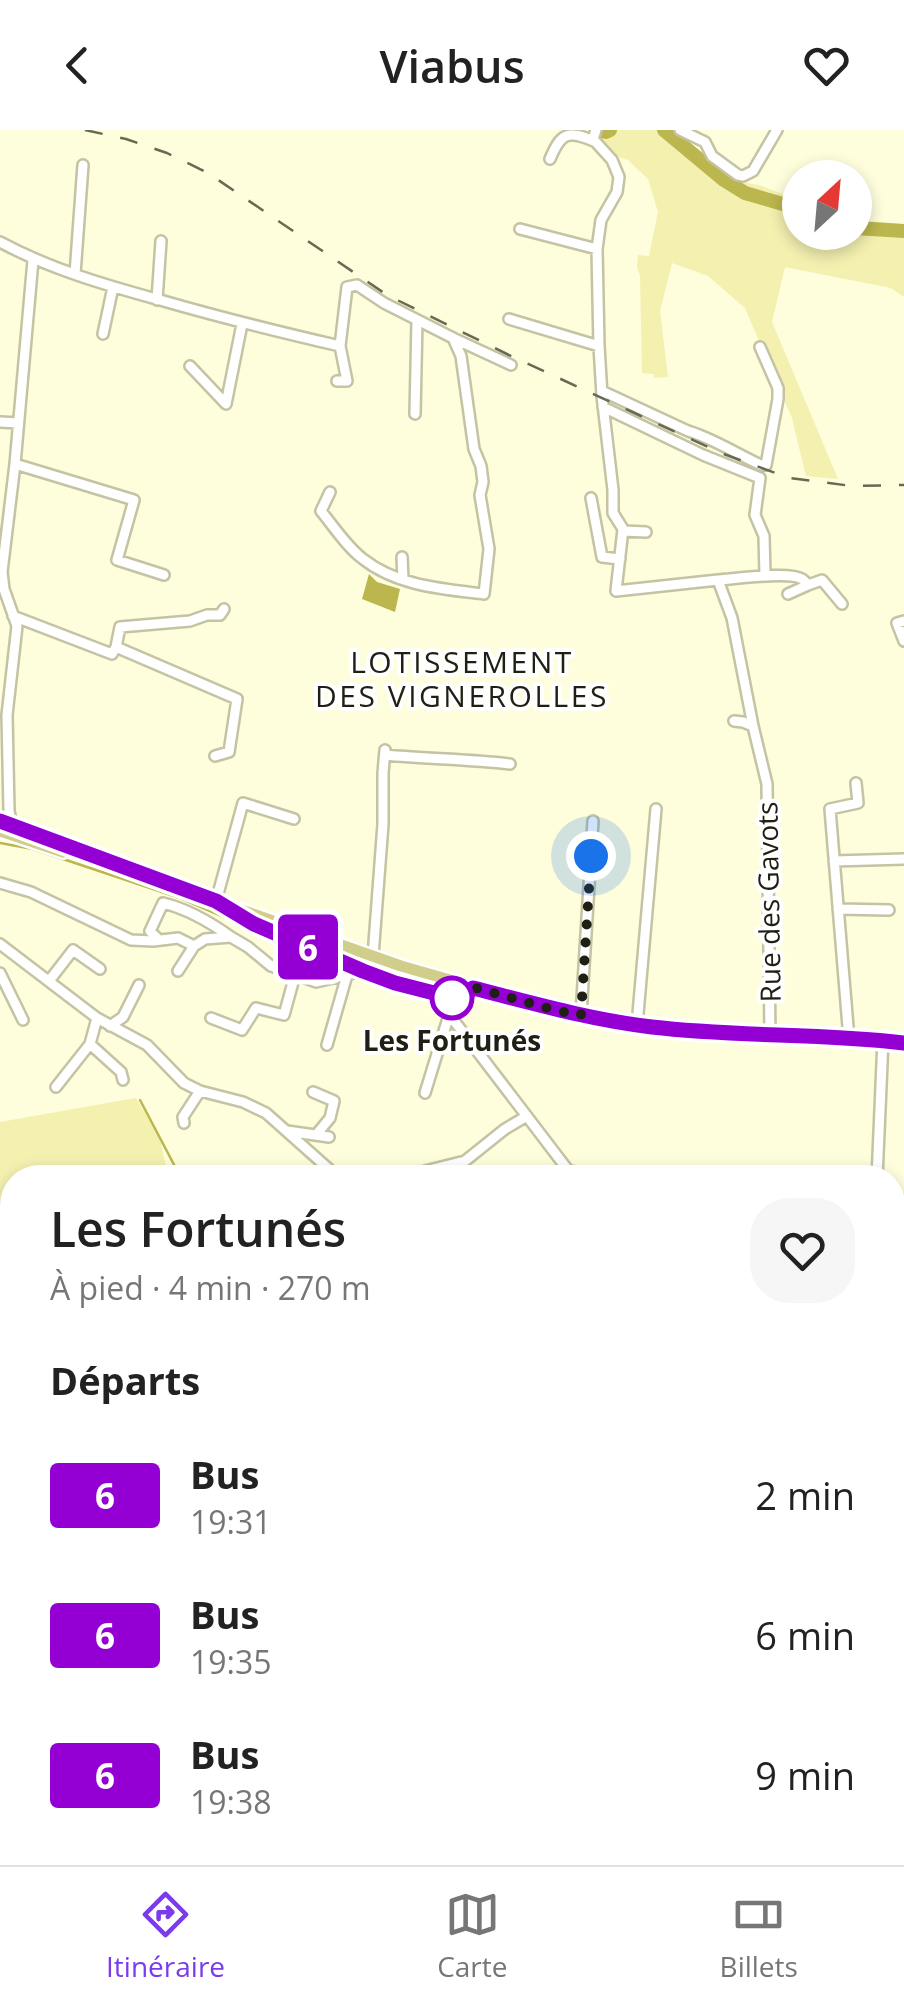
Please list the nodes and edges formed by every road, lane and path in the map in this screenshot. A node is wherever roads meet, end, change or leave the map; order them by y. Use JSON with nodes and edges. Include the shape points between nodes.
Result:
{"nodes":[{"id":1,"x":680,"y":130,"type":"edge"},
{"id":2,"x":777,"y":130,"type":"edge"},
{"id":3,"x":595,"y":135,"type":"edge"},
{"id":4,"x":550,"y":159,"type":"dead end"},
{"id":5,"x":82,"y":165,"type":"dead end"},
{"id":6,"x":520,"y":229,"type":"dead end"},
{"id":7,"x":161,"y":240,"type":"dead end"},
{"id":8,"x":0,"y":242,"type":"edge"},
{"id":9,"x":597,"y":250,"type":"junction"},
{"id":10,"x":33,"y":260,"type":"junction"},
{"id":11,"x":74,"y":274,"type":"junction"},
{"id":12,"x":113,"y":287,"type":"junction"},
{"id":13,"x":157,"y":300,"type":"junction"},
{"id":14,"x":509,"y":319,"type":"dead end"},
{"id":15,"x":417,"y":320,"type":"junction"},
{"id":16,"x":242,"y":324,"type":"junction"},
{"id":17,"x":103,"y":334,"type":"dead end"},
{"id":18,"x":453,"y":338,"type":"junction"},
{"id":19,"x":340,"y":346,"type":"junction"},
{"id":20,"x":599,"y":346,"type":"junction"},
{"id":21,"x":760,"y":347,"type":"dead end"},
{"id":22,"x":511,"y":364,"type":"dead end"},
{"id":23,"x":190,"y":366,"type":"dead end"},
{"id":24,"x":337,"y":381,"type":"dead end"},
{"id":25,"x":602,"y":391,"type":"junction"},
{"id":26,"x":603,"y":407,"type":"junction"},
{"id":27,"x":415,"y":414,"type":"dead end"},
{"id":28,"x":0,"y":422,"type":"edge"},
{"id":29,"x":18,"y":423,"type":"junction"},
{"id":30,"x":710,"y":441,"type":"junction"},
{"id":31,"x":703,"y":455,"type":"junction"},
{"id":32,"x":15,"y":464,"type":"junction"},
{"id":33,"x":330,"y":492,"type":"dead end"},
{"id":34,"x":591,"y":498,"type":"dead end"},
{"id":35,"x":624,"y":531,"type":"junction"},
{"id":36,"x":646,"y":532,"type":"dead end"},
{"id":37,"x":402,"y":557,"type":"dead end"},
{"id":38,"x":620,"y":559,"type":"junction"},
{"id":39,"x":1,"y":572,"type":"edge"},
{"id":40,"x":164,"y":575,"type":"dead end"},
{"id":41,"x":764,"y":576,"type":"junction"},
{"id":42,"x":403,"y":579,"type":"junction"},
{"id":43,"x":718,"y":580,"type":"junction"},
{"id":44,"x":808,"y":585,"type":"junction"},
{"id":45,"x":484,"y":594,"type":"junction"},
{"id":46,"x":788,"y":594,"type":"dead end"},
{"id":47,"x":842,"y":604,"type":"dead end"},
{"id":48,"x":483,"y":606,"type":"dead end"},
{"id":49,"x":224,"y":609,"type":"dead end"},
{"id":50,"x":13,"y":616,"type":"junction"},
{"id":51,"x":904,"y":621,"type":"edge"},
{"id":52,"x":904,"y":641,"type":"edge"},
{"id":53,"x":116,"y":647,"type":"junction"},
{"id":54,"x":4,"y":713,"type":"edge"},
{"id":55,"x":734,"y":721,"type":"dead end"},
{"id":56,"x":753,"y":726,"type":"junction"},
{"id":57,"x":215,"y":756,"type":"dead end"},
{"id":58,"x":510,"y":764,"type":"dead end"},
{"id":59,"x":856,"y":784,"type":"dead end"},
{"id":60,"x":656,"y":809,"type":"dead end"},
{"id":61,"x":4,"y":819,"type":"edge"},
{"id":62,"x":294,"y":819,"type":"dead end"},
{"id":63,"x":594,"y":822,"type":"dead end"},
{"id":64,"x":904,"y":859,"type":"edge"},
{"id":65,"x":834,"y":861,"type":"junction"},
{"id":66,"x":0,"y":882,"type":"edge"},
{"id":67,"x":216,"y":901,"type":"junction"},
{"id":68,"x":838,"y":909,"type":"junction"},
{"id":69,"x":889,"y":910,"type":"dead end"},
{"id":70,"x":231,"y":937,"type":"junction"},
{"id":71,"x":159,"y":940,"type":"junction"},
{"id":72,"x":0,"y":944,"type":"edge"},
{"id":73,"x":194,"y":946,"type":"junction"},
{"id":74,"x":373,"y":956,"type":"junction"},
{"id":75,"x":100,"y":969,"type":"dead end"},
{"id":76,"x":178,"y":972,"type":"dead end"},
{"id":77,"x":0,"y":973,"type":"edge"},
{"id":78,"x":296,"y":975,"type":"junction"},
{"id":79,"x":347,"y":975,"type":"junction"},
{"id":80,"x":49,"y":981,"type":"junction"},
{"id":81,"x":140,"y":985,"type":"dead end"},
{"id":82,"x":450,"y":1015,"type":"junction"},
{"id":83,"x":581,"y":1015,"type":"junction"},
{"id":84,"x":97,"y":1018,"type":"junction"},
{"id":85,"x":211,"y":1018,"type":"dead end"},
{"id":86,"x":23,"y":1020,"type":"dead end"},
{"id":87,"x":637,"y":1025,"type":"junction"},
{"id":88,"x":110,"y":1026,"type":"junction"},
{"id":89,"x":770,"y":1036,"type":"junction"},
{"id":90,"x":848,"y":1039,"type":"junction"},
{"id":91,"x":884,"y":1040,"type":"junction"},
{"id":92,"x":904,"y":1043,"type":"edge"},
{"id":93,"x":90,"y":1044,"type":"junction"},
{"id":94,"x":327,"y":1045,"type":"dead end"},
{"id":95,"x":123,"y":1080,"type":"dead end"},
{"id":96,"x":56,"y":1087,"type":"dead end"},
{"id":97,"x":200,"y":1091,"type":"junction"},
{"id":98,"x":313,"y":1092,"type":"dead end"},
{"id":99,"x":425,"y":1093,"type":"dead end"},
{"id":100,"x":527,"y":1116,"type":"junction"},
{"id":101,"x":184,"y":1123,"type":"dead end"},
{"id":102,"x":286,"y":1131,"type":"junction"},
{"id":103,"x":316,"y":1135,"type":"junction"},
{"id":104,"x":328,"y":1137,"type":"dead end"},
{"id":105,"x":324,"y":1165,"type":"edge"},
{"id":106,"x":458,"y":1165,"type":"edge"},
{"id":107,"x":564,"y":1165,"type":"edge"},
{"id":108,"x":878,"y":1165,"type":"edge"}],
"edges":[{"from":1,"to":2,"type":"street","via":[[705,142],[712,156],[743,176],[753,171]]},
{"from":3,"to":4,"type":"street","via":[[563,137]]},
{"from":3,"to":9,"type":"street","via":[[619,178]]},
{"from":5,"to":11,"type":"street"},
{"from":6,"to":9,"type":"street"},
{"from":7,"to":13,"type":"street"},
{"from":8,"to":10,"type":"street"},
{"from":9,"to":20,"type":"street"},
{"from":10,"to":11,"type":"street"},
{"from":10,"to":29,"type":"street"},
{"from":11,"to":12,"type":"street"},
{"from":12,"to":13,"type":"street"},
{"from":12,"to":17,"type":"street"},
{"from":13,"to":16,"type":"street"},
{"from":14,"to":20,"type":"street"},
{"from":15,"to":18,"type":"street"},
{"from":15,"to":19,"type":"street","via":[[357,286],[348,288]]},
{"from":15,"to":27,"type":"street"},
{"from":16,"to":19,"type":"street"},
{"from":16,"to":23,"type":"street","via":[[226,404]]},
{"from":18,"to":22,"type":"street"},
{"from":18,"to":45,"type":"street","via":[[483,482]]},
{"from":19,"to":24,"type":"street","via":[[347,381]]},
{"from":20,"to":25,"type":"street"},
{"from":21,"to":30,"type":"street","via":[[778,388],[768,463]]},
{"from":25,"to":26,"type":"street"},
{"from":25,"to":30,"type":"street"},
{"from":26,"to":31,"type":"street"},
{"from":26,"to":35,"type":"street","via":[[613,513]]},
{"from":28,"to":29,"type":"street"},
{"from":29,"to":32,"type":"street"},
{"from":30,"to":31,"type":"street"},
{"from":31,"to":41,"type":"street","via":[[760,478],[754,515],[764,536]]},
{"from":32,"to":39,"type":"street"},
{"from":32,"to":40,"type":"street","via":[[134,500],[117,560]]},
{"from":33,"to":42,"type":"street","via":[[321,512],[361,558]]},
{"from":34,"to":38,"type":"street","via":[[602,557]]},
{"from":35,"to":36,"type":"street"},
{"from":35,"to":38,"type":"street"},
{"from":37,"to":42,"type":"street"},
{"from":38,"to":43,"type":"street","via":[[616,590]]},
{"from":39,"to":50,"type":"street"},
{"from":41,"to":43,"type":"street"},
{"from":41,"to":44,"type":"street","via":[[795,576]]},
{"from":42,"to":45,"type":"street"},
{"from":43,"to":56,"type":"street","name":"Rue des Gavots"},
{"from":44,"to":46,"type":"street"},
{"from":44,"to":47,"type":"street","via":[[824,580]]},
{"from":45,"to":48,"type":"street"},
{"from":49,"to":53,"type":"street","via":[[190,621],[120,628]]},
{"from":50,"to":53,"type":"street","via":[[112,654]]},
{"from":50,"to":54,"type":"street"},
{"from":51,"to":52,"type":"street","via":[[897,623]]},
{"from":53,"to":57,"type":"street","via":[[237,699],[229,752]]},
{"from":54,"to":61,"type":"street"},
{"from":55,"to":56,"type":"street"},
{"from":56,"to":89,"type":"street","name":"Rue des Gavots","via":[[767,784]]},
{"from":58,"to":74,"type":"street","via":[[385,753]]},
{"from":59,"to":65,"type":"street","via":[[858,803],[830,809]]},
{"from":60,"to":87,"type":"street"},
{"from":61,"to":67,"type":"main road"},
{"from":62,"to":67,"type":"street","via":[[243,802]]},
{"from":63,"to":83,"type":"street"},
{"from":64,"to":65,"type":"street"},
{"from":65,"to":68,"type":"street"},
{"from":66,"to":71,"type":"street","via":[[131,940]]},
{"from":67,"to":74,"type":"main road"},
{"from":68,"to":69,"type":"street"},
{"from":68,"to":90,"type":"street"},
{"from":70,"to":71,"type":"street","via":[[163,903],[150,932]]},
{"from":70,"to":73,"type":"street"},
{"from":70,"to":78,"type":"street"},
{"from":71,"to":73,"type":"street","via":[[178,938]]},
{"from":72,"to":80,"type":"street"},
{"from":73,"to":76,"type":"street"},
{"from":74,"to":83,"type":"main road"},
{"from":75,"to":80,"type":"street","via":[[73,950]]},
{"from":77,"to":86,"type":"street"},
{"from":78,"to":79,"type":"street","via":[[316,982]]},
{"from":78,"to":85,"type":"street","via":[[284,1014],[256,1008],[242,1030]]},
{"from":79,"to":82,"type":"street","via":[[363,971],[438,994]]},
{"from":79,"to":94,"type":"street"},
{"from":80,"to":84,"type":"street"},
{"from":81,"to":88,"type":"street","via":[[123,1017]]},
{"from":82,"to":99,"type":"street"},
{"from":82,"to":100,"type":"street"},
{"from":83,"to":87,"type":"main road"},
{"from":84,"to":88,"type":"street"},
{"from":84,"to":93,"type":"street"},
{"from":87,"to":89,"type":"main road"},
{"from":88,"to":97,"type":"street","via":[[147,1045]]},
{"from":89,"to":90,"type":"main road"},
{"from":90,"to":91,"type":"main road"},
{"from":91,"to":92,"type":"main road"},
{"from":91,"to":108,"type":"street"},
{"from":93,"to":95,"type":"street"},
{"from":93,"to":96,"type":"street"},
{"from":97,"to":101,"type":"street"},
{"from":97,"to":102,"type":"street","via":[[243,1102]]},
{"from":98,"to":103,"type":"street","via":[[334,1101]]},
{"from":100,"to":106,"type":"street"},
{"from":100,"to":107,"type":"street"},
{"from":102,"to":103,"type":"street"},
{"from":102,"to":105,"type":"street"},
{"from":103,"to":104,"type":"street"}]}
